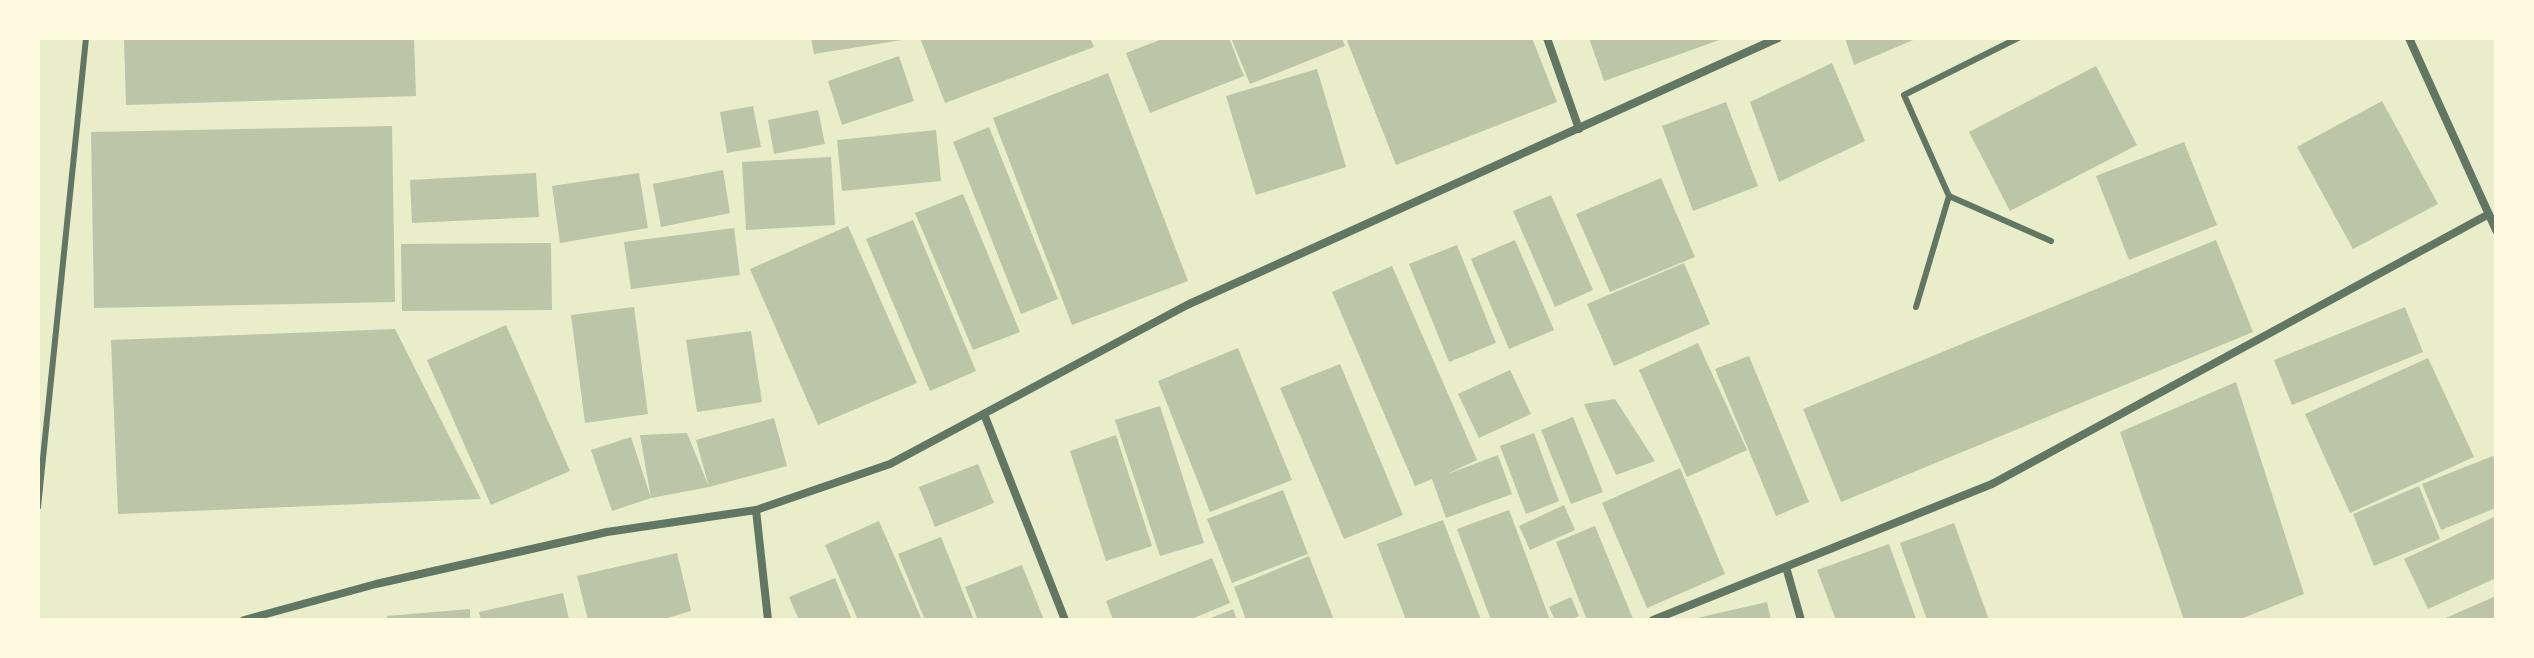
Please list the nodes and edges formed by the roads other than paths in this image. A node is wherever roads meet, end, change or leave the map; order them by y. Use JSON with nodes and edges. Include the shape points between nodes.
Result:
{"nodes":[{"id":1,"x":86,"y":38,"type":"edge"},
{"id":2,"x":1547,"y":38,"type":"edge"},
{"id":3,"x":1778,"y":38,"type":"edge"},
{"id":4,"x":2018,"y":38,"type":"edge"},
{"id":5,"x":2409,"y":38,"type":"edge"},
{"id":6,"x":1579,"y":129,"type":"junction"},
{"id":7,"x":1949,"y":196,"type":"junction"},
{"id":8,"x":2489,"y":214,"type":"junction"},
{"id":9,"x":2496,"y":230,"type":"edge"},
{"id":10,"x":2051,"y":241,"type":"dead end"},
{"id":11,"x":1916,"y":307,"type":"dead end"},
{"id":12,"x":984,"y":414,"type":"junction"},
{"id":13,"x":38,"y":507,"type":"edge"},
{"id":14,"x":756,"y":510,"type":"junction"},
{"id":15,"x":1786,"y":567,"type":"junction"},
{"id":16,"x":244,"y":620,"type":"edge"},
{"id":17,"x":768,"y":620,"type":"edge"},
{"id":18,"x":1065,"y":620,"type":"edge"},
{"id":19,"x":1653,"y":620,"type":"edge"},
{"id":20,"x":1801,"y":620,"type":"edge"}],
"edges":[{"from":1,"to":13,"type":"lane"},
{"from":2,"to":6,"type":"street"},
{"from":3,"to":6,"type":"street"},
{"from":4,"to":7,"type":"lane","via":[[1904,95]]},
{"from":5,"to":8,"type":"street"},
{"from":6,"to":12,"type":"street","via":[[1187,305]]},
{"from":7,"to":10,"type":"lane"},
{"from":7,"to":11,"type":"lane"},
{"from":8,"to":9,"type":"street"},
{"from":8,"to":15,"type":"street","via":[[1992,484]]},
{"from":12,"to":14,"type":"street","via":[[890,464]]},
{"from":12,"to":18,"type":"street"},
{"from":14,"to":16,"type":"street","via":[[607,532]]},
{"from":14,"to":17,"type":"street"},
{"from":15,"to":19,"type":"street"},
{"from":15,"to":20,"type":"street"}]}
